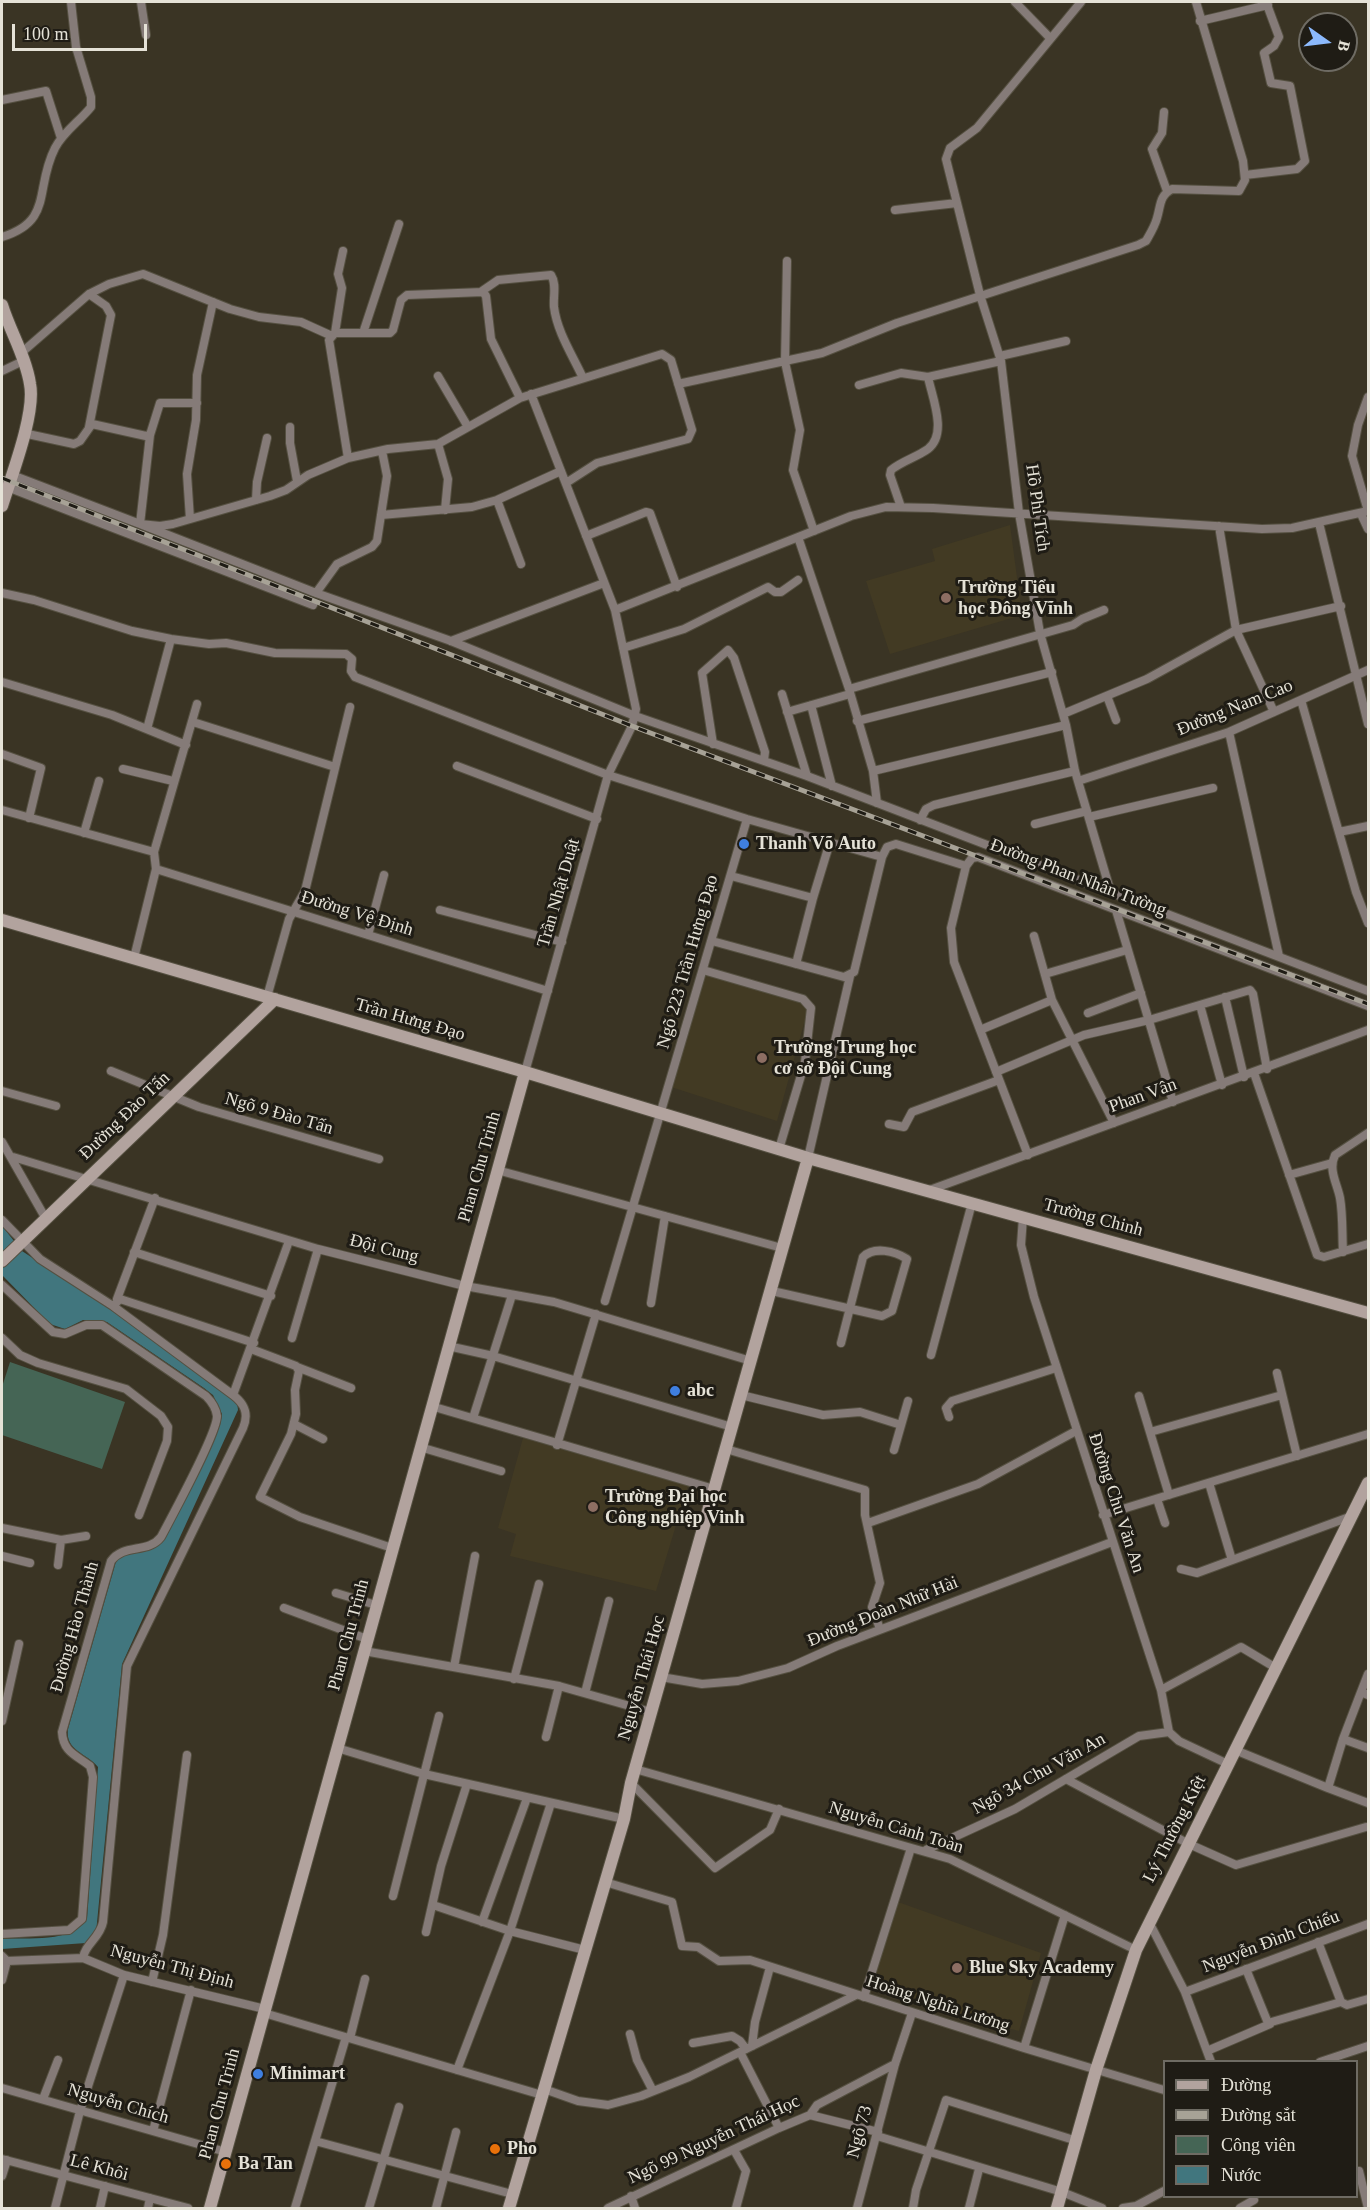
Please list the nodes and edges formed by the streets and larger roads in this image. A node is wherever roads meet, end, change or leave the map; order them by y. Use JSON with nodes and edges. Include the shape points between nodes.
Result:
{"nodes":[{"id":1,"x":71,"y":2,"type":"edge"},
{"id":2,"x":141,"y":2,"type":"edge"},
{"id":3,"x":1015,"y":2,"type":"edge"},
{"id":4,"x":1081,"y":2,"type":"edge"},
{"id":5,"x":1196,"y":2,"type":"edge"},
{"id":6,"x":1267,"y":3,"type":"edge"},
{"id":7,"x":1200,"y":21,"type":"junction"},
{"id":8,"x":146,"y":35,"type":"dead end"},
{"id":9,"x":1050,"y":38,"type":"junction"},
{"id":10,"x":2,"y":100,"type":"edge"},
{"id":11,"x":1164,"y":112,"type":"dead end"},
{"id":12,"x":61,"y":138,"type":"junction"},
{"id":13,"x":1245,"y":175,"type":"junction"},
{"id":14,"x":1167,"y":191,"type":"junction"},
{"id":15,"x":957,"y":204,"type":"junction"},
{"id":16,"x":895,"y":210,"type":"dead end"},
{"id":17,"x":399,"y":224,"type":"dead end"},
{"id":18,"x":2,"y":237,"type":"edge"},
{"id":19,"x":343,"y":251,"type":"dead end"},
{"id":20,"x":786,"y":261,"type":"dead end"},
{"id":21,"x":482,"y":291,"type":"junction"},
{"id":22,"x":89,"y":294,"type":"junction"},
{"id":23,"x":980,"y":295,"type":"junction"},
{"id":24,"x":213,"y":302,"type":"junction"},
{"id":25,"x":2,"y":305,"type":"edge"},
{"id":26,"x":363,"y":333,"type":"junction"},
{"id":27,"x":333,"y":334,"type":"junction"},
{"id":28,"x":1066,"y":341,"type":"dead end"},
{"id":29,"x":21,"y":358,"type":"junction"},
{"id":30,"x":1001,"y":359,"type":"junction"},
{"id":31,"x":785,"y":362,"type":"junction"},
{"id":32,"x":2,"y":371,"type":"edge"},
{"id":33,"x":438,"y":376,"type":"dead end"},
{"id":34,"x":928,"y":377,"type":"junction"},
{"id":35,"x":583,"y":378,"type":"junction"},
{"id":36,"x":678,"y":384,"type":"junction"},
{"id":37,"x":859,"y":384,"type":"dead end"},
{"id":38,"x":531,"y":394,"type":"junction"},
{"id":39,"x":1368,"y":397,"type":"edge"},
{"id":40,"x":520,"y":398,"type":"junction"},
{"id":41,"x":197,"y":403,"type":"junction"},
{"id":42,"x":89,"y":427,"type":"junction"},
{"id":43,"x":290,"y":427,"type":"dead end"},
{"id":44,"x":468,"y":428,"type":"junction"},
{"id":45,"x":23,"y":433,"type":"junction"},
{"id":46,"x":150,"y":435,"type":"junction"},
{"id":47,"x":267,"y":438,"type":"dead end"},
{"id":48,"x":438,"y":444,"type":"junction"},
{"id":49,"x":382,"y":451,"type":"junction"},
{"id":50,"x":348,"y":458,"type":"junction"},
{"id":51,"x":561,"y":471,"type":"junction"},
{"id":52,"x":297,"y":481,"type":"junction"},
{"id":53,"x":7,"y":482,"type":"edge"},
{"id":54,"x":566,"y":483,"type":"junction"},
{"id":55,"x":256,"y":500,"type":"junction"},
{"id":56,"x":497,"y":500,"type":"junction"},
{"id":57,"x":2,"y":506,"type":"edge"},
{"id":58,"x":901,"y":507,"type":"junction"},
{"id":59,"x":446,"y":510,"type":"junction"},
{"id":60,"x":1366,"y":512,"type":"edge"},
{"id":61,"x":1020,"y":513,"type":"junction"},
{"id":62,"x":381,"y":515,"type":"junction"},
{"id":63,"x":190,"y":519,"type":"junction"},
{"id":64,"x":1319,"y":523,"type":"junction"},
{"id":65,"x":140,"y":524,"type":"junction"},
{"id":66,"x":1219,"y":526,"type":"junction"},
{"id":67,"x":1368,"y":529,"type":"edge"},
{"id":68,"x":814,"y":531,"type":"junction"},
{"id":69,"x":586,"y":536,"type":"junction"},
{"id":70,"x":798,"y":537,"type":"junction"},
{"id":71,"x":521,"y":564,"type":"dead end"},
{"id":72,"x":798,"y":580,"type":"dead end"},
{"id":73,"x":604,"y":583,"type":"junction"},
{"id":74,"x":677,"y":587,"type":"junction"},
{"id":75,"x":316,"y":593,"type":"junction"},
{"id":76,"x":2,"y":594,"type":"edge"},
{"id":77,"x":313,"y":605,"type":"dead end"},
{"id":78,"x":1341,"y":606,"type":"junction"},
{"id":79,"x":615,"y":610,"type":"junction"},
{"id":80,"x":1104,"y":610,"type":"dead end"},
{"id":81,"x":1236,"y":630,"type":"junction"},
{"id":82,"x":1040,"y":633,"type":"junction"},
{"id":83,"x":171,"y":639,"type":"junction"},
{"id":84,"x":451,"y":641,"type":"junction"},
{"id":85,"x":623,"y":648,"type":"junction"},
{"id":86,"x":1368,"y":670,"type":"edge"},
{"id":87,"x":1052,"y":672,"type":"junction"},
{"id":88,"x":1355,"y":675,"type":"junction"},
{"id":89,"x":2,"y":682,"type":"edge"},
{"id":90,"x":849,"y":692,"type":"junction"},
{"id":91,"x":782,"y":694,"type":"dead end"},
{"id":92,"x":1107,"y":696,"type":"junction"},
{"id":93,"x":1301,"y":700,"type":"junction"},
{"id":94,"x":197,"y":704,"type":"dead end"},
{"id":95,"x":811,"y":705,"type":"junction"},
{"id":96,"x":350,"y":707,"type":"dead end"},
{"id":97,"x":787,"y":712,"type":"junction"},
{"id":98,"x":1274,"y":712,"type":"junction"},
{"id":99,"x":1063,"y":714,"type":"junction"},
{"id":100,"x":635,"y":716,"type":"junction"},
{"id":101,"x":1116,"y":720,"type":"dead end"},
{"id":102,"x":193,"y":722,"type":"junction"},
{"id":103,"x":857,"y":722,"type":"junction"},
{"id":104,"x":1368,"y":724,"type":"edge"},
{"id":105,"x":1066,"y":725,"type":"junction"},
{"id":106,"x":147,"y":729,"type":"junction"},
{"id":107,"x":1229,"y":732,"type":"junction"},
{"id":108,"x":713,"y":744,"type":"junction"},
{"id":109,"x":186,"y":745,"type":"junction"},
{"id":110,"x":2,"y":754,"type":"edge"},
{"id":111,"x":764,"y":760,"type":"junction"},
{"id":112,"x":457,"y":766,"type":"dead end"},
{"id":113,"x":335,"y":767,"type":"junction"},
{"id":114,"x":123,"y":769,"type":"dead end"},
{"id":115,"x":873,"y":771,"type":"junction"},
{"id":116,"x":1075,"y":771,"type":"junction"},
{"id":117,"x":608,"y":775,"type":"junction"},
{"id":118,"x":807,"y":776,"type":"junction"},
{"id":119,"x":99,"y":781,"type":"dead end"},
{"id":120,"x":173,"y":781,"type":"junction"},
{"id":121,"x":1078,"y":781,"type":"junction"},
{"id":122,"x":832,"y":786,"type":"junction"},
{"id":123,"x":1213,"y":788,"type":"dead end"},
{"id":124,"x":877,"y":803,"type":"junction"},
{"id":125,"x":2,"y":810,"type":"edge"},
{"id":126,"x":1088,"y":814,"type":"junction"},
{"id":127,"x":29,"y":818,"type":"junction"},
{"id":128,"x":597,"y":819,"type":"junction"},
{"id":129,"x":747,"y":819,"type":"junction"},
{"id":130,"x":920,"y":820,"type":"junction"},
{"id":131,"x":1035,"y":824,"type":"dead end"},
{"id":132,"x":1368,"y":826,"type":"edge"},
{"id":133,"x":1340,"y":832,"type":"junction"},
{"id":134,"x":84,"y":833,"type":"junction"},
{"id":135,"x":830,"y":842,"type":"junction"},
{"id":136,"x":154,"y":852,"type":"junction"},
{"id":137,"x":882,"y":857,"type":"junction"},
{"id":138,"x":966,"y":867,"type":"junction"},
{"id":139,"x":156,"y":869,"type":"junction"},
{"id":140,"x":384,"y":875,"type":"dead end"},
{"id":141,"x":731,"y":876,"type":"junction"},
{"id":142,"x":1110,"y":893,"type":"junction"},
{"id":143,"x":813,"y":898,"type":"junction"},
{"id":144,"x":440,"y":910,"type":"dead end"},
{"id":145,"x":1116,"y":910,"type":"junction"},
{"id":146,"x":294,"y":912,"type":"junction"},
{"id":147,"x":2,"y":920,"type":"edge"},
{"id":148,"x":1368,"y":923,"type":"edge"},
{"id":149,"x":368,"y":935,"type":"junction"},
{"id":150,"x":1034,"y":936,"type":"dead end"},
{"id":151,"x":712,"y":941,"type":"junction"},
{"id":152,"x":562,"y":942,"type":"junction"},
{"id":153,"x":1128,"y":950,"type":"junction"},
{"id":154,"x":1279,"y":956,"type":"junction"},
{"id":155,"x":134,"y":958,"type":"junction"},
{"id":156,"x":795,"y":964,"type":"junction"},
{"id":157,"x":703,"y":970,"type":"junction"},
{"id":158,"x":1045,"y":974,"type":"junction"},
{"id":159,"x":850,"y":976,"type":"junction"},
{"id":160,"x":548,"y":990,"type":"junction"},
{"id":161,"x":1368,"y":991,"type":"edge"},
{"id":162,"x":1140,"y":993,"type":"junction"},
{"id":163,"x":1225,"y":997,"type":"junction"},
{"id":164,"x":271,"y":998,"type":"junction"},
{"id":165,"x":1052,"y":1000,"type":"junction"},
{"id":166,"x":1200,"y":1005,"type":"junction"},
{"id":167,"x":1368,"y":1006,"type":"edge"},
{"id":168,"x":1088,"y":1013,"type":"dead end"},
{"id":169,"x":1149,"y":1020,"type":"junction"},
{"id":170,"x":980,"y":1030,"type":"junction"},
{"id":171,"x":1368,"y":1030,"type":"edge"},
{"id":172,"x":1073,"y":1040,"type":"junction"},
{"id":173,"x":1267,"y":1069,"type":"junction"},
{"id":174,"x":111,"y":1071,"type":"dead end"},
{"id":175,"x":525,"y":1072,"type":"junction"},
{"id":176,"x":1254,"y":1073,"type":"junction"},
{"id":177,"x":998,"y":1076,"type":"junction"},
{"id":178,"x":1245,"y":1077,"type":"junction"},
{"id":179,"x":1222,"y":1085,"type":"junction"},
{"id":180,"x":2,"y":1091,"type":"edge"},
{"id":181,"x":171,"y":1097,"type":"junction"},
{"id":182,"x":1173,"y":1102,"type":"junction"},
{"id":183,"x":56,"y":1106,"type":"dead end"},
{"id":184,"x":661,"y":1113,"type":"junction"},
{"id":185,"x":889,"y":1124,"type":"dead end"},
{"id":186,"x":1114,"y":1124,"type":"junction"},
{"id":187,"x":1368,"y":1133,"type":"edge"},
{"id":188,"x":2,"y":1142,"type":"edge"},
{"id":189,"x":779,"y":1149,"type":"junction"},
{"id":190,"x":1028,"y":1155,"type":"junction"},
{"id":191,"x":13,"y":1157,"type":"junction"},
{"id":192,"x":808,"y":1158,"type":"junction"},
{"id":193,"x":379,"y":1159,"type":"dead end"},
{"id":194,"x":1332,"y":1163,"type":"junction"},
{"id":195,"x":498,"y":1170,"type":"junction"},
{"id":196,"x":1289,"y":1176,"type":"junction"},
{"id":197,"x":86,"y":1179,"type":"junction"},
{"id":198,"x":927,"y":1191,"type":"junction"},
{"id":199,"x":155,"y":1198,"type":"junction"},
{"id":200,"x":972,"y":1203,"type":"junction"},
{"id":201,"x":633,"y":1207,"type":"junction"},
{"id":202,"x":664,"y":1216,"type":"junction"},
{"id":203,"x":1023,"y":1217,"type":"junction"},
{"id":204,"x":46,"y":1219,"type":"junction"},
{"id":205,"x":2,"y":1220,"type":"edge"},
{"id":206,"x":289,"y":1241,"type":"junction"},
{"id":207,"x":19,"y":1244,"type":"junction"},
{"id":208,"x":1368,"y":1244,"type":"edge"},
{"id":209,"x":782,"y":1248,"type":"junction"},
{"id":210,"x":318,"y":1249,"type":"junction"},
{"id":211,"x":134,"y":1252,"type":"junction"},
{"id":212,"x":1342,"y":1252,"type":"junction"},
{"id":213,"x":2,"y":1261,"type":"edge"},
{"id":214,"x":2,"y":1285,"type":"edge"},
{"id":215,"x":465,"y":1286,"type":"junction"},
{"id":216,"x":772,"y":1291,"type":"junction"},
{"id":217,"x":512,"y":1295,"type":"junction"},
{"id":218,"x":271,"y":1296,"type":"junction"},
{"id":219,"x":605,"y":1301,"type":"dead end"},
{"id":220,"x":115,"y":1302,"type":"junction"},
{"id":221,"x":651,"y":1302,"type":"dead end"},
{"id":222,"x":850,"y":1308,"type":"junction"},
{"id":223,"x":1368,"y":1313,"type":"edge"},
{"id":224,"x":596,"y":1314,"type":"junction"},
{"id":225,"x":2,"y":1338,"type":"edge"},
{"id":226,"x":292,"y":1338,"type":"dead end"},
{"id":227,"x":841,"y":1343,"type":"dead end"},
{"id":228,"x":253,"y":1346,"type":"junction"},
{"id":229,"x":448,"y":1346,"type":"junction"},
{"id":230,"x":931,"y":1355,"type":"dead end"},
{"id":231,"x":493,"y":1356,"type":"junction"},
{"id":232,"x":751,"y":1361,"type":"junction"},
{"id":233,"x":297,"y":1367,"type":"junction"},
{"id":234,"x":1056,"y":1368,"type":"junction"},
{"id":235,"x":1277,"y":1373,"type":"dead end"},
{"id":236,"x":577,"y":1381,"type":"junction"},
{"id":237,"x":351,"y":1388,"type":"dead end"},
{"id":238,"x":233,"y":1395,"type":"junction"},
{"id":239,"x":741,"y":1395,"type":"junction"},
{"id":240,"x":1282,"y":1395,"type":"junction"},
{"id":241,"x":1139,"y":1396,"type":"dead end"},
{"id":242,"x":908,"y":1401,"type":"dead end"},
{"id":243,"x":431,"y":1406,"type":"junction"},
{"id":244,"x":949,"y":1417,"type":"dead end"},
{"id":245,"x":473,"y":1418,"type":"junction"},
{"id":246,"x":294,"y":1424,"type":"junction"},
{"id":247,"x":901,"y":1425,"type":"junction"},
{"id":248,"x":732,"y":1428,"type":"junction"},
{"id":249,"x":1076,"y":1431,"type":"junction"},
{"id":250,"x":1150,"y":1432,"type":"junction"},
{"id":251,"x":1368,"y":1434,"type":"edge"},
{"id":252,"x":323,"y":1439,"type":"dead end"},
{"id":253,"x":557,"y":1445,"type":"junction"},
{"id":254,"x":420,"y":1447,"type":"junction"},
{"id":255,"x":726,"y":1449,"type":"junction"},
{"id":256,"x":894,"y":1450,"type":"dead end"},
{"id":257,"x":1298,"y":1456,"type":"junction"},
{"id":258,"x":501,"y":1471,"type":"dead end"},
{"id":259,"x":1209,"y":1483,"type":"junction"},
{"id":260,"x":1368,"y":1483,"type":"edge"},
{"id":261,"x":714,"y":1490,"type":"junction"},
{"id":262,"x":1169,"y":1495,"type":"junction"},
{"id":263,"x":1157,"y":1499,"type":"junction"},
{"id":264,"x":139,"y":1515,"type":"dead end"},
{"id":265,"x":1103,"y":1515,"type":"junction"},
{"id":266,"x":1353,"y":1515,"type":"junction"},
{"id":267,"x":1165,"y":1522,"type":"dead end"},
{"id":268,"x":868,"y":1523,"type":"junction"},
{"id":269,"x":2,"y":1528,"type":"edge"},
{"id":270,"x":86,"y":1536,"type":"dead end"},
{"id":271,"x":61,"y":1540,"type":"junction"},
{"id":272,"x":1112,"y":1542,"type":"junction"},
{"id":273,"x":392,"y":1548,"type":"junction"},
{"id":274,"x":2,"y":1556,"type":"edge"},
{"id":275,"x":475,"y":1556,"type":"dead end"},
{"id":276,"x":1232,"y":1560,"type":"junction"},
{"id":277,"x":30,"y":1563,"type":"dead end"},
{"id":278,"x":58,"y":1565,"type":"dead end"},
{"id":279,"x":1181,"y":1569,"type":"dead end"},
{"id":280,"x":539,"y":1584,"type":"dead end"},
{"id":281,"x":336,"y":1593,"type":"dead end"},
{"id":282,"x":609,"y":1601,"type":"dead end"},
{"id":283,"x":376,"y":1605,"type":"junction"},
{"id":284,"x":284,"y":1608,"type":"dead end"},
{"id":285,"x":880,"y":1629,"type":"junction"},
{"id":286,"x":19,"y":1644,"type":"dead end"},
{"id":287,"x":365,"y":1645,"type":"junction"},
{"id":288,"x":454,"y":1667,"type":"junction"},
{"id":289,"x":1276,"y":1668,"type":"junction"},
{"id":290,"x":1368,"y":1674,"type":"edge"},
{"id":291,"x":661,"y":1677,"type":"junction"},
{"id":292,"x":514,"y":1678,"type":"junction"},
{"id":293,"x":559,"y":1686,"type":"junction"},
{"id":294,"x":1161,"y":1690,"type":"junction"},
{"id":295,"x":585,"y":1693,"type":"junction"},
{"id":296,"x":1365,"y":1694,"type":"edge"},
{"id":297,"x":651,"y":1712,"type":"junction"},
{"id":298,"x":439,"y":1716,"type":"dead end"},
{"id":299,"x":2,"y":1720,"type":"edge"},
{"id":300,"x":1169,"y":1732,"type":"junction"},
{"id":301,"x":546,"y":1737,"type":"dead end"},
{"id":302,"x":1343,"y":1739,"type":"junction"},
{"id":303,"x":337,"y":1748,"type":"junction"},
{"id":304,"x":1368,"y":1748,"type":"edge"},
{"id":305,"x":1234,"y":1750,"type":"junction"},
{"id":306,"x":187,"y":1755,"type":"dead end"},
{"id":307,"x":1228,"y":1764,"type":"junction"},
{"id":308,"x":635,"y":1769,"type":"junction"},
{"id":309,"x":424,"y":1774,"type":"junction"},
{"id":310,"x":1066,"y":1779,"type":"junction"},
{"id":311,"x":467,"y":1784,"type":"junction"},
{"id":312,"x":631,"y":1784,"type":"junction"},
{"id":313,"x":1328,"y":1788,"type":"junction"},
{"id":314,"x":527,"y":1798,"type":"junction"},
{"id":315,"x":551,"y":1803,"type":"junction"},
{"id":316,"x":1368,"y":1803,"type":"edge"},
{"id":317,"x":778,"y":1809,"type":"junction"},
{"id":318,"x":624,"y":1819,"type":"junction"},
{"id":319,"x":1366,"y":1827,"type":"dead end"},
{"id":320,"x":1189,"y":1844,"type":"junction"},
{"id":321,"x":911,"y":1848,"type":"junction"},
{"id":322,"x":926,"y":1850,"type":"junction"},
{"id":323,"x":605,"y":1882,"type":"junction"},
{"id":324,"x":393,"y":1896,"type":"dead end"},
{"id":325,"x":434,"y":1905,"type":"junction"},
{"id":326,"x":1065,"y":1916,"type":"junction"},
{"id":327,"x":1149,"y":1921,"type":"junction"},
{"id":328,"x":482,"y":1922,"type":"junction"},
{"id":329,"x":1368,"y":1924,"type":"edge"},
{"id":330,"x":510,"y":1931,"type":"junction"},
{"id":331,"x":426,"y":1932,"type":"dead end"},
{"id":332,"x":2,"y":1934,"type":"edge"},
{"id":333,"x":1318,"y":1942,"type":"junction"},
{"id":334,"x":585,"y":1950,"type":"junction"},
{"id":335,"x":1136,"y":1950,"type":"junction"},
{"id":336,"x":83,"y":1958,"type":"junction"},
{"id":337,"x":4,"y":1959,"type":"edge"},
{"id":338,"x":770,"y":1967,"type":"junction"},
{"id":339,"x":1246,"y":1969,"type":"junction"},
{"id":340,"x":124,"y":1975,"type":"junction"},
{"id":341,"x":365,"y":1979,"type":"dead end"},
{"id":342,"x":2,"y":1980,"type":"edge"},
{"id":343,"x":152,"y":1982,"type":"junction"},
{"id":344,"x":191,"y":1990,"type":"junction"},
{"id":345,"x":1185,"y":1992,"type":"junction"},
{"id":346,"x":860,"y":1996,"type":"junction"},
{"id":347,"x":1368,"y":1999,"type":"edge"},
{"id":348,"x":1341,"y":2001,"type":"junction"},
{"id":349,"x":264,"y":2011,"type":"junction"},
{"id":350,"x":912,"y":2013,"type":"junction"},
{"id":351,"x":1270,"y":2024,"type":"junction"},
{"id":352,"x":630,"y":2034,"type":"dead end"},
{"id":353,"x":348,"y":2038,"type":"junction"},
{"id":354,"x":693,"y":2043,"type":"dead end"},
{"id":355,"x":1368,"y":2046,"type":"edge"},
{"id":356,"x":1024,"y":2048,"type":"junction"},
{"id":357,"x":746,"y":2049,"type":"junction"},
{"id":358,"x":1207,"y":2051,"type":"junction"},
{"id":359,"x":58,"y":2060,"type":"dead end"},
{"id":360,"x":1210,"y":2060,"type":"edge"},
{"id":361,"x":1323,"y":2060,"type":"edge"},
{"id":362,"x":895,"y":2064,"type":"junction"},
{"id":363,"x":457,"y":2070,"type":"junction"},
{"id":364,"x":1096,"y":2070,"type":"junction"},
{"id":365,"x":2,"y":2088,"type":"edge"},
{"id":366,"x":1163,"y":2090,"type":"edge"},
{"id":367,"x":653,"y":2091,"type":"junction"},
{"id":368,"x":543,"y":2092,"type":"junction"},
{"id":369,"x":43,"y":2099,"type":"junction"},
{"id":370,"x":399,"y":2108,"type":"dead end"},
{"id":371,"x":80,"y":2111,"type":"junction"},
{"id":372,"x":810,"y":2115,"type":"junction"},
{"id":373,"x":779,"y":2128,"type":"junction"},
{"id":374,"x":153,"y":2131,"type":"junction"},
{"id":375,"x":456,"y":2132,"type":"dead end"},
{"id":376,"x":877,"y":2134,"type":"junction"},
{"id":377,"x":315,"y":2141,"type":"junction"},
{"id":378,"x":1077,"y":2141,"type":"junction"},
{"id":379,"x":734,"y":2150,"type":"junction"},
{"id":380,"x":226,"y":2152,"type":"junction"},
{"id":381,"x":929,"y":2152,"type":"junction"},
{"id":382,"x":4,"y":2160,"type":"edge"},
{"id":383,"x":384,"y":2160,"type":"junction"},
{"id":384,"x":979,"y":2169,"type":"junction"},
{"id":385,"x":1359,"y":2171,"type":"dead end"},
{"id":386,"x":63,"y":2175,"type":"junction"},
{"id":387,"x":2,"y":2176,"type":"edge"},
{"id":388,"x":446,"y":2176,"type":"junction"},
{"id":389,"x":105,"y":2186,"type":"junction"},
{"id":390,"x":1062,"y":2192,"type":"junction"},
{"id":391,"x":1163,"y":2192,"type":"edge"},
{"id":392,"x":512,"y":2194,"type":"junction"},
{"id":393,"x":631,"y":2196,"type":"junction"},
{"id":394,"x":150,"y":2198,"type":"junction"},
{"id":395,"x":1255,"y":2202,"type":"edge"},
{"id":396,"x":55,"y":2208,"type":"edge"},
{"id":397,"x":99,"y":2208,"type":"edge"},
{"id":398,"x":148,"y":2208,"type":"edge"},
{"id":399,"x":188,"y":2208,"type":"edge"},
{"id":400,"x":210,"y":2208,"type":"edge"},
{"id":401,"x":295,"y":2208,"type":"edge"},
{"id":402,"x":369,"y":2208,"type":"edge"},
{"id":403,"x":436,"y":2208,"type":"edge"},
{"id":404,"x":509,"y":2208,"type":"edge"},
{"id":405,"x":608,"y":2208,"type":"edge"},
{"id":406,"x":635,"y":2208,"type":"edge"},
{"id":407,"x":736,"y":2208,"type":"edge"},
{"id":408,"x":857,"y":2208,"type":"edge"},
{"id":409,"x":913,"y":2208,"type":"edge"},
{"id":410,"x":969,"y":2208,"type":"edge"},
{"id":411,"x":1057,"y":2208,"type":"edge"},
{"id":412,"x":1102,"y":2208,"type":"edge"},
{"id":413,"x":1123,"y":2208,"type":"edge"},
{"id":414,"x":1240,"y":2208,"type":"edge"},
{"id":415,"x":1368,"y":2208,"type":"edge"}],
"edges":[{"from":1,"to":12,"type":"street","via":[[76,47],[92,104]]},
{"from":2,"to":8,"type":"street"},
{"from":3,"to":9,"type":"street"},
{"from":4,"to":9,"type":"street"},
{"from":5,"to":7,"type":"street"},
{"from":6,"to":7,"type":"street"},
{"from":6,"to":13,"type":"street","via":[[1279,37],[1264,53],[1264,59],[1271,83],[1290,86],[1305,161],[1297,169]]},
{"from":7,"to":13,"type":"street"},
{"from":9,"to":15,"type":"street","name":"Hồ Phi Tích","via":[[977,128],[950,148],[947,162]]},
{"from":10,"to":12,"type":"street","via":[[46,91]]},
{"from":11,"to":14,"type":"street","via":[[1162,133],[1152,149]]},
{"from":12,"to":18,"type":"street","via":[[48,164],[32,221],[19,232]]},
{"from":13,"to":14,"type":"street","via":[[1242,187],[1234,192],[1180,188]]},
{"from":14,"to":23,"type":"street","via":[[1146,241]]},
{"from":15,"to":16,"type":"street"},
{"from":15,"to":23,"type":"street","name":"Hồ Phi Tích"},
{"from":17,"to":26,"type":"street"},
{"from":19,"to":27,"type":"street","via":[[338,274],[342,288]]},
{"from":20,"to":31,"type":"street"},
{"from":21,"to":26,"type":"street","via":[[407,295],[401,300],[391,332]]},
{"from":21,"to":35,"type":"street","via":[[498,280],[551,274],[559,326]]},
{"from":21,"to":40,"type":"street","via":[[486,296],[491,339]]},
{"from":22,"to":24,"type":"street","via":[[143,274]]},
{"from":22,"to":29,"type":"street"},
{"from":22,"to":42,"type":"street","via":[[111,315]]},
{"from":23,"to":30,"type":"street","name":"Hồ Phi Tích"},
{"from":23,"to":31,"type":"street","via":[[897,322],[822,353]]},
{"from":24,"to":27,"type":"street","via":[[259,317],[301,322]]},
{"from":24,"to":41,"type":"street","via":[[197,375]]},
{"from":25,"to":29,"type":"street"},
{"from":26,"to":27,"type":"street"},
{"from":27,"to":50,"type":"street","via":[[329,342]]},
{"from":28,"to":30,"type":"street"},
{"from":29,"to":32,"type":"street"},
{"from":29,"to":45,"type":"street","via":[[31,390]]},
{"from":30,"to":34,"type":"street"},
{"from":30,"to":61,"type":"street","name":"Hồ Phi Tích"},
{"from":31,"to":36,"type":"street"},
{"from":31,"to":68,"type":"street","via":[[800,430],[793,470]]},
{"from":33,"to":44,"type":"street"},
{"from":34,"to":37,"type":"street","via":[[901,373]]},
{"from":34,"to":58,"type":"street","via":[[938,430],[933,445],[891,470]]},
{"from":35,"to":36,"type":"street","via":[[664,354],[671,360]]},
{"from":35,"to":38,"type":"street"},
{"from":36,"to":54,"type":"street","via":[[692,430],[688,439],[597,464]]},
{"from":38,"to":40,"type":"street"},
{"from":38,"to":51,"type":"street"},
{"from":39,"to":60,"type":"street","via":[[1352,456]]},
{"from":40,"to":44,"type":"street"},
{"from":41,"to":46,"type":"street","via":[[159,403]]},
{"from":41,"to":63,"type":"street","via":[[187,474]]},
{"from":42,"to":45,"type":"street","via":[[74,444]]},
{"from":42,"to":46,"type":"street"},
{"from":43,"to":52,"type":"street"},
{"from":44,"to":48,"type":"street"},
{"from":45,"to":53,"type":"street"},
{"from":46,"to":65,"type":"street"},
{"from":47,"to":55,"type":"street"},
{"from":48,"to":49,"type":"street"},
{"from":48,"to":59,"type":"street","via":[[448,479]]},
{"from":49,"to":50,"type":"street"},
{"from":49,"to":62,"type":"street","via":[[387,476]]},
{"from":50,"to":52,"type":"street"},
{"from":51,"to":54,"type":"street"},
{"from":51,"to":56,"type":"street"},
{"from":52,"to":55,"type":"street","via":[[286,490]]},
{"from":53,"to":57,"type":"street"},
{"from":53,"to":65,"type":"street"},
{"from":53,"to":77,"type":"street"},
{"from":54,"to":69,"type":"street"},
{"from":55,"to":63,"type":"street"},
{"from":56,"to":59,"type":"street"},
{"from":56,"to":71,"type":"street"},
{"from":58,"to":61,"type":"street"},
{"from":58,"to":68,"type":"street","via":[[851,516]]},
{"from":59,"to":62,"type":"street"},
{"from":60,"to":64,"type":"street"},
{"from":60,"to":67,"type":"street"},
{"from":61,"to":66,"type":"street"},
{"from":61,"to":82,"type":"street","name":"Hồ Phi Tích"},
{"from":62,"to":75,"type":"street","via":[[375,545],[337,564]]},
{"from":63,"to":65,"type":"street","via":[[160,526]]},
{"from":64,"to":66,"type":"street","via":[[1262,529]]},
{"from":64,"to":78,"type":"street"},
{"from":65,"to":75,"type":"street"},
{"from":66,"to":81,"type":"street"},
{"from":68,"to":70,"type":"street"},
{"from":69,"to":73,"type":"street"},
{"from":69,"to":74,"type":"street","via":[[650,513]]},
{"from":70,"to":74,"type":"street"},
{"from":70,"to":90,"type":"street"},
{"from":72,"to":85,"type":"street","via":[[778,594],[768,587],[684,629]]},
{"from":73,"to":79,"type":"street"},
{"from":73,"to":84,"type":"street"},
{"from":74,"to":79,"type":"street"},
{"from":75,"to":84,"type":"street"},
{"from":76,"to":83,"type":"street"},
{"from":78,"to":81,"type":"street"},
{"from":78,"to":88,"type":"street"},
{"from":79,"to":85,"type":"street"},
{"from":80,"to":82,"type":"street","via":[[1073,625]]},
{"from":81,"to":92,"type":"street","via":[[1147,679]]},
{"from":81,"to":98,"type":"street"},
{"from":82,"to":87,"type":"street","name":"Hồ Phi Tích"},
{"from":82,"to":90,"type":"street"},
{"from":83,"to":106,"type":"street"},
{"from":83,"to":117,"type":"street","via":[[226,643],[287,654],[346,654],[352,659],[355,677]]},
{"from":84,"to":100,"type":"street"},
{"from":85,"to":100,"type":"street"},
{"from":86,"to":88,"type":"street","name":"Đường Nam Cao"},
{"from":87,"to":99,"type":"street","name":"Hồ Phi Tích"},
{"from":87,"to":103,"type":"street"},
{"from":88,"to":93,"type":"street","name":"Đường Nam Cao"},
{"from":88,"to":104,"type":"street"},
{"from":89,"to":106,"type":"street","via":[[83,705]]},
{"from":90,"to":95,"type":"street"},
{"from":90,"to":103,"type":"street"},
{"from":91,"to":97,"type":"street"},
{"from":92,"to":99,"type":"street"},
{"from":92,"to":101,"type":"street"},
{"from":93,"to":98,"type":"street","name":"Đường Nam Cao"},
{"from":93,"to":133,"type":"street"},
{"from":94,"to":102,"type":"street"},
{"from":95,"to":97,"type":"street"},
{"from":95,"to":122,"type":"street"},
{"from":96,"to":113,"type":"street"},
{"from":97,"to":118,"type":"street"},
{"from":98,"to":107,"type":"street","name":"Đường Nam Cao"},
{"from":99,"to":105,"type":"street","name":"Hồ Phi Tích"},
{"from":100,"to":108,"type":"street"},
{"from":100,"to":117,"type":"street","name":"Trần Nhật Duật"},
{"from":102,"to":109,"type":"street"},
{"from":102,"to":113,"type":"street"},
{"from":103,"to":115,"type":"street"},
{"from":105,"to":115,"type":"street"},
{"from":105,"to":116,"type":"street","name":"Hồ Phi Tích"},
{"from":106,"to":109,"type":"street"},
{"from":107,"to":121,"type":"street","name":"Đường Nam Cao"},
{"from":107,"to":154,"type":"street"},
{"from":108,"to":111,"type":"street"},
{"from":108,"to":111,"type":"street","via":[[702,673],[728,650],[765,752]]},
{"from":109,"to":120,"type":"street"},
{"from":110,"to":127,"type":"street","via":[[41,768]]},
{"from":111,"to":118,"type":"street"},
{"from":112,"to":128,"type":"street"},
{"from":113,"to":146,"type":"street","via":[[305,891]]},
{"from":114,"to":120,"type":"street"},
{"from":115,"to":124,"type":"street"},
{"from":116,"to":121,"type":"street","name":"Hồ Phi Tích"},
{"from":116,"to":130,"type":"street","via":[[934,804],[922,813]]},
{"from":117,"to":128,"type":"street","name":"Trần Nhật Duật"},
{"from":117,"to":129,"type":"street"},
{"from":118,"to":122,"type":"street"},
{"from":119,"to":134,"type":"street"},
{"from":120,"to":136,"type":"street"},
{"from":121,"to":126,"type":"street","name":"Hồ Phi Tích"},
{"from":122,"to":124,"type":"street"},
{"from":123,"to":126,"type":"street"},
{"from":124,"to":130,"type":"street"},
{"from":125,"to":127,"type":"street"},
{"from":126,"to":131,"type":"street"},
{"from":126,"to":142,"type":"street","name":"Hồ Phi Tích"},
{"from":127,"to":134,"type":"street"},
{"from":128,"to":152,"type":"street","name":"Trần Nhật Duật"},
{"from":129,"to":135,"type":"street"},
{"from":129,"to":141,"type":"street","name":"Ngõ 223 Trần Hưng Đạo"},
{"from":130,"to":142,"type":"street"},
{"from":132,"to":133,"type":"street"},
{"from":133,"to":148,"type":"street"},
{"from":134,"to":136,"type":"street"},
{"from":135,"to":137,"type":"street"},
{"from":135,"to":143,"type":"street"},
{"from":136,"to":139,"type":"street"},
{"from":137,"to":138,"type":"street","name":"Đường Phan Nhân Tường","via":[[887,847],[896,844]]},
{"from":137,"to":159,"type":"street"},
{"from":138,"to":145,"type":"street","name":"Đường Phan Nhân Tường","via":[[972,858],[978,857]]},
{"from":138,"to":170,"type":"street","via":[[951,928],[952,952]]},
{"from":139,"to":146,"type":"street","name":"Đường Vệ Định"},
{"from":139,"to":155,"type":"street"},
{"from":140,"to":149,"type":"street"},
{"from":141,"to":143,"type":"street"},
{"from":141,"to":151,"type":"street","name":"Ngõ 223 Trần Hưng Đạo"},
{"from":142,"to":154,"type":"street"},
{"from":143,"to":156,"type":"street"},
{"from":144,"to":152,"type":"street"},
{"from":145,"to":153,"type":"street"},
{"from":145,"to":167,"type":"street","name":"Đường Phan Nhân Tường"},
{"from":146,"to":149,"type":"street","name":"Đường Vệ Định"},
{"from":146,"to":164,"type":"street","via":[[289,919]]},
{"from":147,"to":155,"type":"street","name":"Trần Hưng Đạo"},
{"from":149,"to":160,"type":"street","name":"Đường Vệ Định"},
{"from":150,"to":158,"type":"street"},
{"from":151,"to":156,"type":"street"},
{"from":151,"to":157,"type":"street","name":"Ngõ 223 Trần Hưng Đạo"},
{"from":152,"to":160,"type":"street","name":"Trần Nhật Duật"},
{"from":153,"to":158,"type":"street"},
{"from":153,"to":162,"type":"street"},
{"from":154,"to":161,"type":"street"},
{"from":155,"to":164,"type":"street","name":"Trần Hưng Đạo"},
{"from":156,"to":159,"type":"street"},
{"from":157,"to":184,"type":"street","name":"Ngõ 223 Trần Hưng Đạo"},
{"from":157,"to":189,"type":"street","via":[[803,999],[811,1008],[805,1062]]},
{"from":158,"to":165,"type":"street"},
{"from":159,"to":192,"type":"street"},
{"from":160,"to":175,"type":"street","name":"Trần Nhật Duật"},
{"from":162,"to":168,"type":"street"},
{"from":162,"to":169,"type":"street"},
{"from":163,"to":166,"type":"street"},
{"from":163,"to":173,"type":"street","via":[[1247,990],[1253,994]]},
{"from":163,"to":178,"type":"street"},
{"from":164,"to":175,"type":"street","name":"Trần Hưng Đạo"},
{"from":164,"to":181,"type":"street","name":"Đường Đào Tấn"},
{"from":165,"to":170,"type":"street"},
{"from":165,"to":172,"type":"street"},
{"from":166,"to":169,"type":"street"},
{"from":166,"to":179,"type":"street"},
{"from":169,"to":172,"type":"street"},
{"from":169,"to":182,"type":"street"},
{"from":170,"to":177,"type":"street"},
{"from":171,"to":173,"type":"street","name":"Phan Vân"},
{"from":172,"to":177,"type":"street"},
{"from":172,"to":186,"type":"street"},
{"from":173,"to":176,"type":"street","name":"Phan Vân"},
{"from":174,"to":181,"type":"street","name":"Ngõ 9 Đào Tấn"},
{"from":175,"to":184,"type":"street","name":"Trần Hưng Đạo"},
{"from":175,"to":195,"type":"street","name":"Phan Chu Trinh"},
{"from":176,"to":178,"type":"street","name":"Phan Vân"},
{"from":176,"to":196,"type":"street"},
{"from":177,"to":185,"type":"street","via":[[912,1112],[904,1127]]},
{"from":177,"to":190,"type":"street"},
{"from":178,"to":179,"type":"street","name":"Phan Vân"},
{"from":179,"to":182,"type":"street","name":"Phan Vân"},
{"from":180,"to":183,"type":"street"},
{"from":181,"to":193,"type":"street","name":"Ngõ 9 Đào Tấn"},
{"from":181,"to":197,"type":"street","name":"Đường Đào Tấn"},
{"from":182,"to":186,"type":"street","name":"Phan Vân"},
{"from":184,"to":189,"type":"street","name":"Trần Hưng Đạo"},
{"from":184,"to":201,"type":"street","name":"Ngõ 223 Trần Hưng Đạo"},
{"from":186,"to":190,"type":"street","name":"Phan Vân"},
{"from":187,"to":194,"type":"street","via":[[1335,1155]]},
{"from":188,"to":191,"type":"street"},
{"from":189,"to":192,"type":"street","name":"Trần Hưng Đạo"},
{"from":190,"to":198,"type":"street","name":"Phan Vân"},
{"from":191,"to":197,"type":"street","name":"Đội Cung"},
{"from":191,"to":204,"type":"street"},
{"from":192,"to":198,"type":"street","name":"Trường Chinh"},
{"from":192,"to":209,"type":"street","name":"Nguyễn Thái Học"},
{"from":194,"to":196,"type":"street"},
{"from":194,"to":212,"type":"street","via":[[1340,1199]]},
{"from":195,"to":201,"type":"street"},
{"from":195,"to":215,"type":"street","name":"Phan Chu Trinh"},
{"from":196,"to":212,"type":"street","via":[[1317,1255]]},
{"from":197,"to":199,"type":"street","name":"Đội Cung"},
{"from":197,"to":204,"type":"street","name":"Đường Đào Tấn"},
{"from":198,"to":200,"type":"street","name":"Trường Chinh"},
{"from":199,"to":206,"type":"street","name":"Đội Cung"},
{"from":199,"to":211,"type":"street"},
{"from":200,"to":203,"type":"street","name":"Trường Chinh"},
{"from":200,"to":230,"type":"street"},
{"from":201,"to":202,"type":"street"},
{"from":201,"to":219,"type":"street","name":"Ngõ 223 Trần Hưng Đạo"},
{"from":202,"to":209,"type":"street"},
{"from":202,"to":221,"type":"street"},
{"from":203,"to":223,"type":"street","name":"Trường Chinh"},
{"from":203,"to":234,"type":"street","name":"Đường Chu Văn An","via":[[1021,1245]]},
{"from":204,"to":207,"type":"street","name":"Đường Đào Tấn"},
{"from":205,"to":207,"type":"street"},
{"from":206,"to":210,"type":"street","name":"Đội Cung"},
{"from":206,"to":218,"type":"street"},
{"from":207,"to":213,"type":"street","name":"Đường Đào Tấn"},
{"from":207,"to":220,"type":"street","via":[[56,1270]]},
{"from":208,"to":212,"type":"street"},
{"from":209,"to":216,"type":"street","name":"Nguyễn Thái Học"},
{"from":210,"to":215,"type":"street","name":"Đội Cung"},
{"from":210,"to":226,"type":"street"},
{"from":211,"to":218,"type":"street"},
{"from":211,"to":220,"type":"street"},
{"from":214,"to":332,"type":"street","name":"Đường Hào Thành","via":[[53,1332],[68,1334],[91,1324],[111,1330],[206,1396],[217,1416],[210,1439],[161,1537],[153,1546],[120,1551],[111,1561],[62,1732],[64,1746],[90,1766],[93,1777],[82,1919],[69,1930]]},
{"from":215,"to":217,"type":"street","name":"Đội Cung"},
{"from":215,"to":229,"type":"street","name":"Phan Chu Trinh"},
{"from":216,"to":222,"type":"street"},
{"from":216,"to":232,"type":"street","name":"Nguyễn Thái Học"},
{"from":217,"to":224,"type":"street","name":"Đội Cung"},
{"from":217,"to":231,"type":"street"},
{"from":218,"to":228,"type":"street"},
{"from":220,"to":228,"type":"street"},
{"from":220,"to":238,"type":"street"},
{"from":222,"to":222,"type":"street","via":[[882,1316],[891,1314],[907,1259],[884,1251],[868,1252],[863,1257]]},
{"from":222,"to":227,"type":"street"},
{"from":224,"to":232,"type":"street","name":"Đội Cung"},
{"from":224,"to":236,"type":"street"},
{"from":225,"to":264,"type":"street","via":[[20,1355],[38,1363],[126,1389],[161,1416],[168,1427],[167,1441]]},
{"from":228,"to":233,"type":"street"},
{"from":228,"to":238,"type":"street"},
{"from":229,"to":231,"type":"street"},
{"from":229,"to":243,"type":"street","name":"Phan Chu Trinh"},
{"from":231,"to":236,"type":"street"},
{"from":231,"to":245,"type":"street"},
{"from":232,"to":239,"type":"street","name":"Nguyễn Thái Học"},
{"from":233,"to":237,"type":"street"},
{"from":233,"to":246,"type":"street"},
{"from":234,"to":244,"type":"street","via":[[952,1401],[946,1408]]},
{"from":234,"to":249,"type":"street","name":"Đường Chu Văn An"},
{"from":235,"to":240,"type":"street"},
{"from":236,"to":248,"type":"street"},
{"from":236,"to":253,"type":"street"},
{"from":238,"to":336,"type":"street","via":[[245,1408],[243,1428],[127,1666],[103,1922],[100,1935]]},
{"from":239,"to":247,"type":"street","via":[[823,1415],[860,1412]]},
{"from":239,"to":248,"type":"street","name":"Nguyễn Thái Học"},
{"from":240,"to":250,"type":"street"},
{"from":240,"to":257,"type":"street"},
{"from":241,"to":250,"type":"street"},
{"from":242,"to":247,"type":"street"},
{"from":243,"to":245,"type":"street"},
{"from":243,"to":254,"type":"street","name":"Phan Chu Trinh"},
{"from":245,"to":253,"type":"street"},
{"from":246,"to":252,"type":"street"},
{"from":246,"to":273,"type":"street","via":[[260,1497],[300,1517]]},
{"from":247,"to":256,"type":"street"},
{"from":248,"to":255,"type":"street","name":"Nguyễn Thái Học"},
{"from":249,"to":265,"type":"street","name":"Đường Chu Văn An"},
{"from":249,"to":268,"type":"street","via":[[978,1484]]},
{"from":250,"to":262,"type":"street"},
{"from":251,"to":257,"type":"street"},
{"from":253,"to":261,"type":"street"},
{"from":254,"to":258,"type":"street"},
{"from":254,"to":273,"type":"street","name":"Phan Chu Trinh"},
{"from":255,"to":261,"type":"street","name":"Nguyễn Thái Học"},
{"from":255,"to":268,"type":"street","via":[[863,1488]]},
{"from":257,"to":259,"type":"street"},
{"from":259,"to":262,"type":"street"},
{"from":259,"to":276,"type":"street"},
{"from":260,"to":266,"type":"street","name":"Lý Thường Kiệt"},
{"from":261,"to":291,"type":"street","name":"Nguyễn Thái Học"},
{"from":262,"to":263,"type":"street"},
{"from":263,"to":265,"type":"street"},
{"from":263,"to":267,"type":"street"},
{"from":265,"to":272,"type":"street","name":"Đường Chu Văn An"},
{"from":266,"to":276,"type":"street"},
{"from":266,"to":289,"type":"street","name":"Lý Thường Kiệt"},
{"from":268,"to":285,"type":"street","via":[[880,1583],[872,1607]]},
{"from":269,"to":271,"type":"street"},
{"from":270,"to":271,"type":"street"},
{"from":271,"to":278,"type":"street"},
{"from":272,"to":285,"type":"street","name":"Đường Đoàn Nhữ Hài"},
{"from":272,"to":294,"type":"street","name":"Đường Chu Văn An"},
{"from":273,"to":283,"type":"street","name":"Phan Chu Trinh"},
{"from":274,"to":277,"type":"street"},
{"from":275,"to":288,"type":"street"},
{"from":276,"to":279,"type":"street","via":[[1197,1572]]},
{"from":280,"to":292,"type":"street"},
{"from":281,"to":283,"type":"street"},
{"from":282,"to":295,"type":"street"},
{"from":283,"to":287,"type":"street","name":"Phan Chu Trinh"},
{"from":284,"to":287,"type":"street"},
{"from":285,"to":291,"type":"street","name":"Đường Đoàn Nhữ Hài","via":[[801,1664],[764,1675],[702,1684]]},
{"from":286,"to":299,"type":"street"},
{"from":287,"to":288,"type":"street"},
{"from":287,"to":303,"type":"street","name":"Phan Chu Trinh"},
{"from":288,"to":292,"type":"street"},
{"from":289,"to":294,"type":"street","via":[[1241,1647]]},
{"from":289,"to":305,"type":"street","name":"Lý Thường Kiệt"},
{"from":290,"to":296,"type":"street"},
{"from":291,"to":297,"type":"street","name":"Nguyễn Thái Học"},
{"from":292,"to":293,"type":"street"},
{"from":293,"to":295,"type":"street"},
{"from":293,"to":301,"type":"street"},
{"from":294,"to":300,"type":"street","name":"Đường Chu Văn An"},
{"from":295,"to":297,"type":"street"},
{"from":296,"to":302,"type":"street"},
{"from":297,"to":308,"type":"street","name":"Nguyễn Thái Học"},
{"from":298,"to":309,"type":"street"},
{"from":300,"to":307,"type":"street","via":[[1179,1741]]},
{"from":300,"to":310,"type":"street","name":"Ngõ 34 Chu Văn An","via":[[1139,1736]]},
{"from":302,"to":304,"type":"street"},
{"from":302,"to":313,"type":"street"},
{"from":303,"to":309,"type":"street"},
{"from":303,"to":349,"type":"street","name":"Phan Chu Trinh"},
{"from":305,"to":307,"type":"street","name":"Lý Thường Kiệt"},
{"from":305,"to":313,"type":"street"},
{"from":306,"to":343,"type":"street","via":[[163,1935]]},
{"from":307,"to":320,"type":"street","name":"Lý Thường Kiệt"},
{"from":308,"to":312,"type":"street","name":"Nguyễn Thái Học"},
{"from":308,"to":317,"type":"street","name":"Nguyễn Cảnh Toàn"},
{"from":309,"to":311,"type":"street"},
{"from":309,"to":324,"type":"street"},
{"from":310,"to":320,"type":"street"},
{"from":310,"to":322,"type":"street","name":"Ngõ 34 Chu Văn An","via":[[1015,1809]]},
{"from":311,"to":314,"type":"street"},
{"from":311,"to":325,"type":"street","via":[[441,1866]]},
{"from":312,"to":317,"type":"street","via":[[716,1868],[770,1830]]},
{"from":312,"to":318,"type":"street","name":"Nguyễn Thái Học"},
{"from":313,"to":316,"type":"street"},
{"from":314,"to":315,"type":"street"},
{"from":314,"to":328,"type":"street"},
{"from":315,"to":318,"type":"street"},
{"from":315,"to":330,"type":"street"},
{"from":317,"to":321,"type":"street","name":"Nguyễn Cảnh Toàn"},
{"from":318,"to":323,"type":"street","name":"Nguyễn Thái Học"},
{"from":319,"to":320,"type":"street","via":[[1241,1864],[1232,1864]]},
{"from":320,"to":327,"type":"street","name":"Lý Thường Kiệt"},
{"from":321,"to":322,"type":"street","name":"Nguyễn Cảnh Toàn"},
{"from":321,"to":346,"type":"street"},
{"from":322,"to":326,"type":"street","name":"Nguyễn Cảnh Toàn"},
{"from":323,"to":334,"type":"street","name":"Nguyễn Thái Học"},
{"from":323,"to":338,"type":"street","name":"Hoàng Nghĩa Lương","via":[[672,1902],[681,1946],[698,1947],[718,1961],[750,1960]]},
{"from":325,"to":328,"type":"street"},
{"from":325,"to":331,"type":"street"},
{"from":326,"to":335,"type":"street","name":"Nguyễn Cảnh Toàn"},
{"from":326,"to":356,"type":"street"},
{"from":327,"to":335,"type":"street","name":"Lý Thường Kiệt"},
{"from":327,"to":345,"type":"street"},
{"from":328,"to":330,"type":"street"},
{"from":329,"to":333,"type":"street","name":"Nguyễn Đình Chiểu"},
{"from":330,"to":334,"type":"street"},
{"from":330,"to":363,"type":"street"},
{"from":333,"to":339,"type":"street","name":"Nguyễn Đình Chiểu"},
{"from":333,"to":348,"type":"street"},
{"from":334,"to":368,"type":"street","name":"Nguyễn Thái Học"},
{"from":335,"to":364,"type":"street","name":"Lý Thường Kiệt"},
{"from":336,"to":337,"type":"street","name":"Nguyễn Thị Định"},
{"from":336,"to":340,"type":"street","name":"Nguyễn Thị Định"},
{"from":337,"to":342,"type":"street"},
{"from":338,"to":346,"type":"street","name":"Hoàng Nghĩa Lương"},
{"from":338,"to":357,"type":"street"},
{"from":339,"to":345,"type":"street","name":"Nguyễn Đình Chiểu"},
{"from":339,"to":351,"type":"street","via":[[1265,2022]]},
{"from":340,"to":343,"type":"street","name":"Nguyễn Thị Định"},
{"from":340,"to":371,"type":"street"},
{"from":341,"to":353,"type":"street"},
{"from":343,"to":344,"type":"street","name":"Nguyễn Thị Định"},
{"from":344,"to":349,"type":"street","name":"Nguyễn Thị Định"},
{"from":344,"to":374,"type":"street"},
{"from":345,"to":358,"type":"street"},
{"from":346,"to":350,"type":"street","name":"Hoàng Nghĩa Lương"},
{"from":346,"to":357,"type":"street","name":"Nguyễn Thị Định"},
{"from":347,"to":348,"type":"street","via":[[1347,2006]]},
{"from":348,"to":351,"type":"street"},
{"from":349,"to":353,"type":"street","name":"Nguyễn Thị Định"},
{"from":349,"to":380,"type":"street","name":"Phan Chu Trinh"},
{"from":350,"to":356,"type":"street","name":"Hoàng Nghĩa Lương"},
{"from":350,"to":362,"type":"street","name":"Ngõ 73"},
{"from":351,"to":358,"type":"street"},
{"from":352,"to":367,"type":"street","via":[[637,2060]]},
{"from":353,"to":363,"type":"street","name":"Nguyễn Thị Định"},
{"from":353,"to":377,"type":"street"},
{"from":354,"to":357,"type":"street","via":[[732,2036]]},
{"from":355,"to":361,"type":"street"},
{"from":356,"to":364,"type":"street","name":"Hoàng Nghĩa Lương"},
{"from":357,"to":367,"type":"street","name":"Nguyễn Thị Định"},
{"from":357,"to":373,"type":"street"},
{"from":358,"to":360,"type":"street"},
{"from":359,"to":369,"type":"street"},
{"from":362,"to":372,"type":"street","name":"Ngõ 99 Nguyễn Thái Học","via":[[817,2105]]},
{"from":362,"to":376,"type":"street","name":"Ngõ 73"},
{"from":363,"to":368,"type":"street","name":"Nguyễn Thị Định"},
{"from":364,"to":366,"type":"street","name":"Hoàng Nghĩa Lương"},
{"from":364,"to":378,"type":"street","name":"Lý Thường Kiệt"},
{"from":365,"to":369,"type":"street","name":"Nguyễn Chích"},
{"from":367,"to":368,"type":"street","name":"Nguyễn Thị Định","via":[[608,2105]]},
{"from":368,"to":392,"type":"street","name":"Nguyễn Thái Học"},
{"from":369,"to":371,"type":"street","name":"Nguyễn Chích"},
{"from":370,"to":383,"type":"street"},
{"from":371,"to":374,"type":"street","name":"Nguyễn Chích"},
{"from":371,"to":386,"type":"street"},
{"from":372,"to":373,"type":"street","name":"Ngõ 99 Nguyễn Thái Học"},
{"from":372,"to":376,"type":"street"},
{"from":373,"to":379,"type":"street","name":"Ngõ 99 Nguyễn Thái Học"},
{"from":374,"to":380,"type":"street","name":"Nguyễn Chích"},
{"from":375,"to":388,"type":"street"},
{"from":376,"to":381,"type":"street"},
{"from":376,"to":408,"type":"street","name":"Ngõ 73"},
{"from":377,"to":383,"type":"street"},
{"from":377,"to":401,"type":"street"},
{"from":378,"to":381,"type":"street","via":[[946,2100]]},
{"from":378,"to":390,"type":"street","name":"Lý Thường Kiệt"},
{"from":379,"to":393,"type":"street","name":"Ngõ 99 Nguyễn Thái Học"},
{"from":379,"to":407,"type":"street","via":[[746,2171]]},
{"from":380,"to":400,"type":"street","name":"Phan Chu Trinh"},
{"from":381,"to":384,"type":"street"},
{"from":381,"to":409,"type":"street"},
{"from":382,"to":386,"type":"street","name":"Lê Khôi"},
{"from":382,"to":387,"type":"street"},
{"from":383,"to":388,"type":"street"},
{"from":383,"to":402,"type":"street"},
{"from":384,"to":390,"type":"street"},
{"from":384,"to":410,"type":"street"},
{"from":385,"to":415,"type":"street"},
{"from":386,"to":389,"type":"street","name":"Lê Khôi"},
{"from":386,"to":396,"type":"street"},
{"from":388,"to":392,"type":"street"},
{"from":388,"to":403,"type":"street"},
{"from":389,"to":394,"type":"street","name":"Lê Khôi"},
{"from":389,"to":397,"type":"street"},
{"from":390,"to":411,"type":"street","name":"Lý Thường Kiệt"},
{"from":390,"to":412,"type":"street"},
{"from":391,"to":413,"type":"street"},
{"from":392,"to":404,"type":"street","name":"Nguyễn Thái Học"},
{"from":393,"to":405,"type":"street","name":"Ngõ 99 Nguyễn Thái Học"},
{"from":393,"to":406,"type":"street"},
{"from":394,"to":398,"type":"street"},
{"from":394,"to":399,"type":"street","name":"Lê Khôi"},
{"from":395,"to":414,"type":"street"}]}
